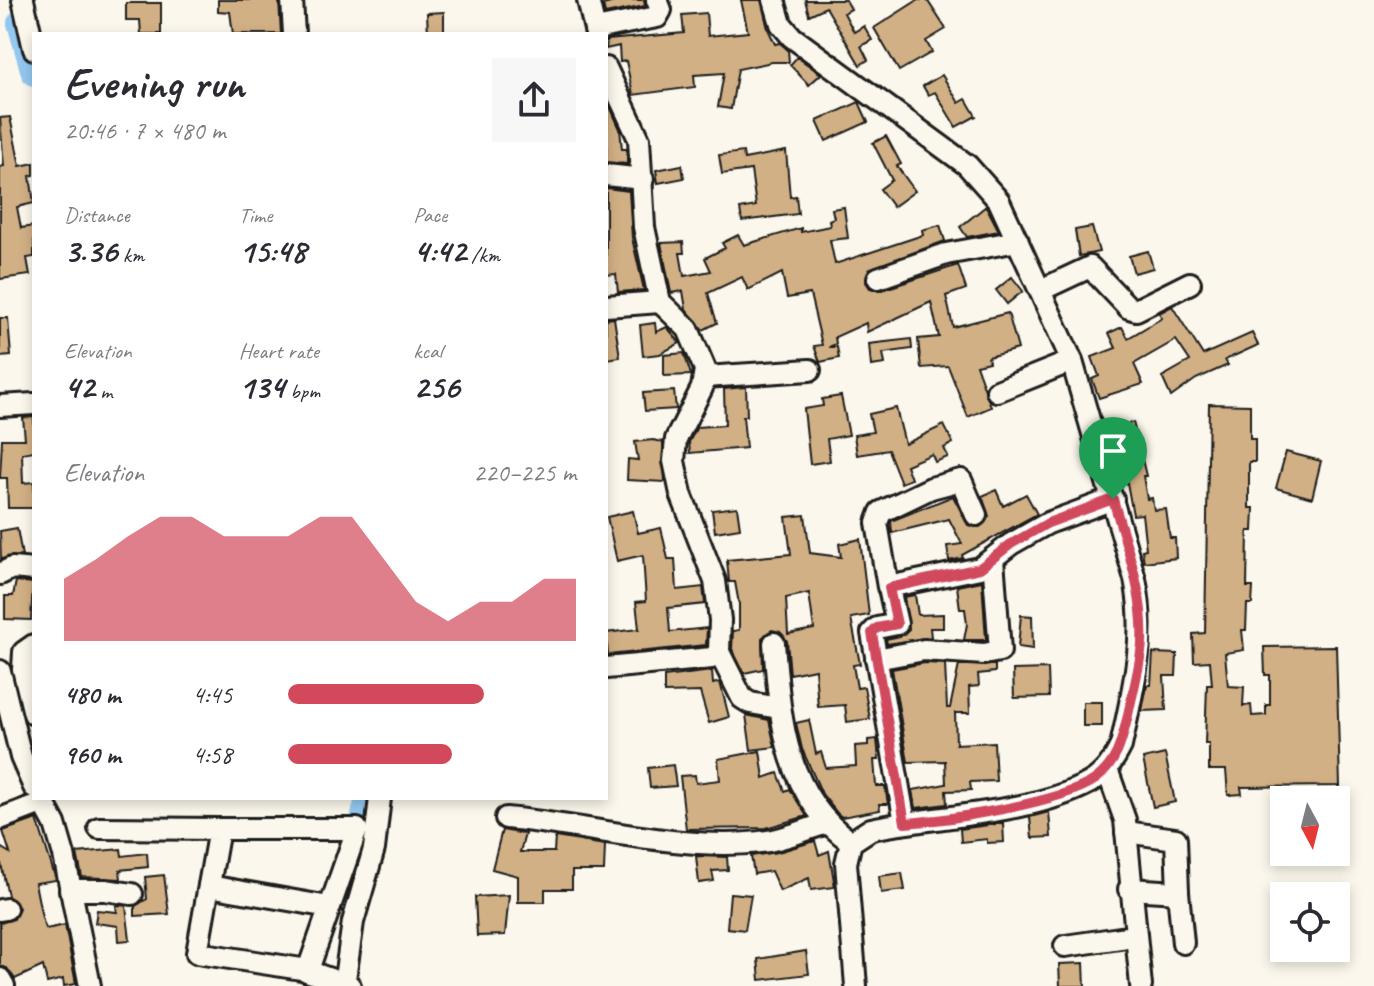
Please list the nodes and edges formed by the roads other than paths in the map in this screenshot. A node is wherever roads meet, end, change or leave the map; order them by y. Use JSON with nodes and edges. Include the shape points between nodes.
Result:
{"nodes":[{"id":1,"x":23,"y":0,"type":"edge"},
{"id":2,"x":292,"y":0,"type":"edge"},
{"id":3,"x":588,"y":0,"type":"edge"},
{"id":4,"x":657,"y":0,"type":"edge"},
{"id":5,"x":774,"y":0,"type":"edge"},
{"id":6,"x":294,"y":32,"type":"edge"},
{"id":7,"x":596,"y":32,"type":"edge"},
{"id":8,"x":32,"y":40,"type":"edge"},
{"id":9,"x":608,"y":72,"type":"edge"},
{"id":10,"x":608,"y":175,"type":"edge"},
{"id":11,"x":643,"y":179,"type":"junction"},
{"id":12,"x":1018,"y":241,"type":"junction"},
{"id":13,"x":878,"y":278,"type":"dead end"},
{"id":14,"x":1190,"y":283,"type":"dead end"},
{"id":15,"x":1041,"y":290,"type":"junction"},
{"id":16,"x":660,"y":302,"type":"junction"},
{"id":17,"x":608,"y":306,"type":"edge"},
{"id":18,"x":1072,"y":361,"type":"junction"},
{"id":19,"x":810,"y":370,"type":"dead end"},
{"id":20,"x":705,"y":377,"type":"junction"},
{"id":21,"x":997,"y":391,"type":"dead end"},
{"id":22,"x":32,"y":404,"type":"edge"},
{"id":23,"x":0,"y":406,"type":"edge"},
{"id":24,"x":1113,"y":499,"type":"junction"},
{"id":25,"x":976,"y":515,"type":"dead end"},
{"id":26,"x":993,"y":559,"type":"junction"},
{"id":27,"x":32,"y":570,"type":"edge"},
{"id":28,"x":0,"y":574,"type":"edge"},
{"id":29,"x":889,"y":588,"type":"junction"},
{"id":30,"x":774,"y":643,"type":"dead end"},
{"id":31,"x":32,"y":646,"type":"edge"},
{"id":32,"x":719,"y":652,"type":"junction"},
{"id":33,"x":876,"y":659,"type":"junction"},
{"id":34,"x":608,"y":668,"type":"edge"},
{"id":35,"x":0,"y":671,"type":"edge"},
{"id":36,"x":32,"y":706,"type":"edge"},
{"id":37,"x":779,"y":708,"type":"junction"},
{"id":38,"x":6,"y":728,"type":"edge"},
{"id":39,"x":1107,"y":769,"type":"junction"},
{"id":40,"x":32,"y":779,"type":"edge"},
{"id":41,"x":32,"y":800,"type":"edge"},
{"id":42,"x":42,"y":800,"type":"edge"},
{"id":43,"x":380,"y":800,"type":"edge"},
{"id":44,"x":506,"y":818,"type":"dead end"},
{"id":45,"x":0,"y":819,"type":"edge"},
{"id":46,"x":827,"y":823,"type":"junction"},
{"id":47,"x":905,"y":823,"type":"junction"},
{"id":48,"x":99,"y":828,"type":"dead end"},
{"id":49,"x":219,"y":829,"type":"junction"},
{"id":50,"x":1126,"y":832,"type":"junction"},
{"id":51,"x":851,"y":842,"type":"junction"},
{"id":52,"x":209,"y":886,"type":"junction"},
{"id":53,"x":1129,"y":889,"type":"junction"},
{"id":54,"x":70,"y":890,"type":"junction"},
{"id":55,"x":1178,"y":892,"type":"junction"},
{"id":56,"x":132,"y":894,"type":"dead end"},
{"id":57,"x":329,"y":907,"type":"junction"},
{"id":58,"x":1134,"y":936,"type":"junction"},
{"id":59,"x":1183,"y":943,"type":"dead end"},
{"id":60,"x":1065,"y":946,"type":"dead end"},
{"id":61,"x":307,"y":971,"type":"junction"},
{"id":62,"x":0,"y":979,"type":"edge"},
{"id":63,"x":346,"y":985,"type":"edge"},
{"id":64,"x":4,"y":986,"type":"edge"},
{"id":65,"x":90,"y":986,"type":"edge"},
{"id":66,"x":856,"y":986,"type":"edge"},
{"id":67,"x":1141,"y":986,"type":"edge"}],
"edges":[{"from":1,"to":8,"type":"street"},
{"from":2,"to":6,"type":"street"},
{"from":3,"to":7,"type":"street"},
{"from":4,"to":7,"type":"street","via":[[657,17]]},
{"from":5,"to":12,"type":"street","via":[[781,24],[792,37],[980,177],[999,201]]},
{"from":9,"to":11,"type":"street","via":[[637,132]]},
{"from":10,"to":11,"type":"street"},
{"from":11,"to":16,"type":"street","via":[[644,227]]},
{"from":12,"to":13,"type":"street","via":[[946,254]]},
{"from":12,"to":15,"type":"street"},
{"from":14,"to":15,"type":"street","via":[[1136,310],[1089,266]]},
{"from":15,"to":18,"type":"street"},
{"from":16,"to":17,"type":"street"},
{"from":16,"to":20,"type":"street","via":[[695,340]]},
{"from":18,"to":21,"type":"street"},
{"from":18,"to":24,"type":"street"},
{"from":19,"to":20,"type":"street"},
{"from":20,"to":32,"type":"street","via":[[676,439],[674,461],[681,494],[715,581]]},
{"from":22,"to":23,"type":"street"},
{"from":24,"to":26,"type":"street","via":[[1048,523]]},
{"from":24,"to":39,"type":"street","via":[[1139,597],[1142,643],[1121,746]]},
{"from":25,"to":29,"type":"street","via":[[961,480],[879,513]]},
{"from":26,"to":29,"type":"street","via":[[980,568]]},
{"from":26,"to":33,"type":"street","via":[[1000,651],[924,650]]},
{"from":27,"to":28,"type":"street","via":[[12,568]]},
{"from":29,"to":33,"type":"street","via":[[897,624],[872,633]]},
{"from":30,"to":37,"type":"street"},
{"from":31,"to":36,"type":"street","via":[[24,652],[23,669]]},
{"from":32,"to":34,"type":"street","via":[[712,658]]},
{"from":32,"to":37,"type":"street","via":[[742,698]]},
{"from":33,"to":47,"type":"street"},
{"from":35,"to":38,"type":"street"},
{"from":37,"to":46,"type":"street","via":[[790,760]]},
{"from":38,"to":40,"type":"street"},
{"from":39,"to":47,"type":"street","via":[[1088,783],[1039,799]]},
{"from":39,"to":50,"type":"street"},
{"from":41,"to":45,"type":"street"},
{"from":42,"to":54,"type":"street","via":[[60,841]]},
{"from":43,"to":63,"type":"street","via":[[374,849],[353,922]]},
{"from":44,"to":46,"type":"street","via":[[642,837],[729,842],[768,841]]},
{"from":46,"to":51,"type":"street"},
{"from":47,"to":51,"type":"street","via":[[871,829]]},
{"from":48,"to":49,"type":"street"},
{"from":49,"to":52,"type":"street"},
{"from":49,"to":57,"type":"street","via":[[357,829]]},
{"from":50,"to":53,"type":"street"},
{"from":50,"to":55,"type":"street","via":[[1176,839]]},
{"from":51,"to":66,"type":"street","via":[[846,863]]},
{"from":52,"to":57,"type":"street"},
{"from":52,"to":61,"type":"street","via":[[197,953]]},
{"from":53,"to":55,"type":"street"},
{"from":53,"to":58,"type":"street"},
{"from":54,"to":56,"type":"street"},
{"from":54,"to":65,"type":"street"},
{"from":55,"to":59,"type":"street"},
{"from":57,"to":61,"type":"street"},
{"from":58,"to":60,"type":"street"},
{"from":58,"to":67,"type":"street"},
{"from":61,"to":63,"type":"street"},
{"from":62,"to":64,"type":"street"}]}
